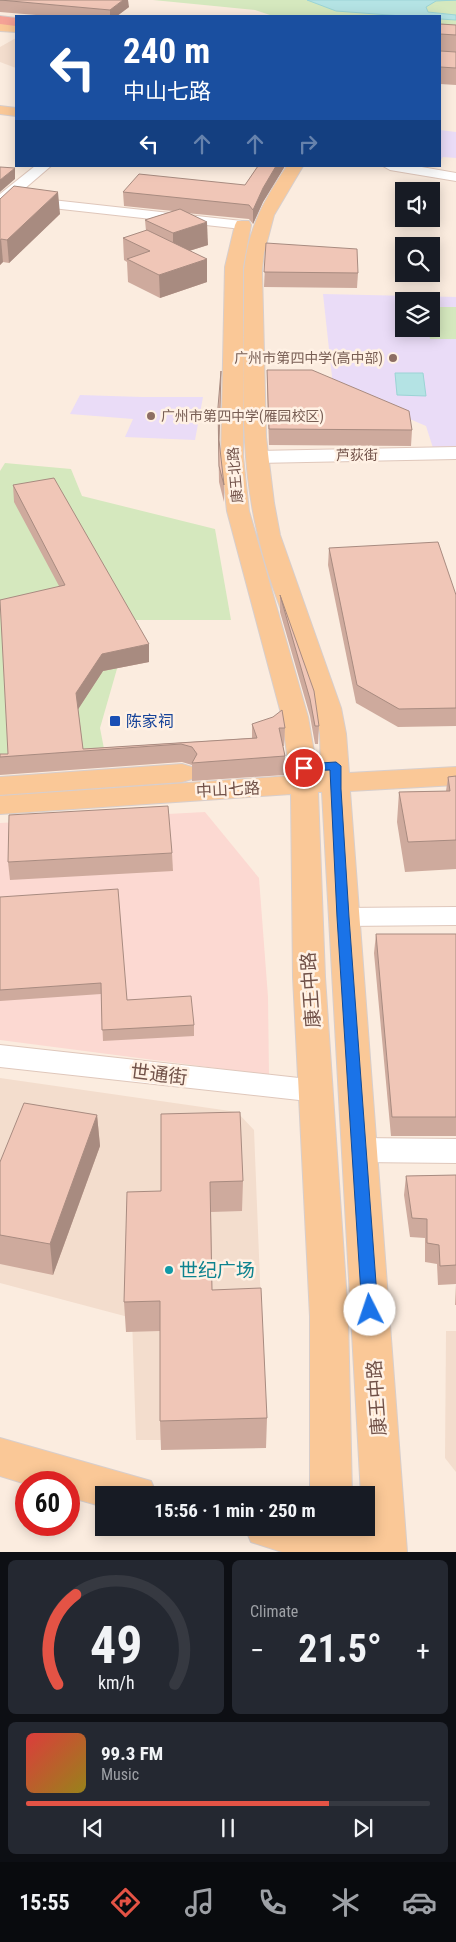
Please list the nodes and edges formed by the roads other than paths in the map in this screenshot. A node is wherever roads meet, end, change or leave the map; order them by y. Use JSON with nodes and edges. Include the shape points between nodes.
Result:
{"nodes":[{"id":1,"x":0,"y":22,"type":"edge"},
{"id":2,"x":15,"y":23,"type":"edge"},
{"id":3,"x":0,"y":110,"type":"edge"},
{"id":4,"x":15,"y":112,"type":"edge"},
{"id":5,"x":43,"y":167,"type":"edge"},
{"id":6,"x":271,"y":167,"type":"edge"},
{"id":7,"x":294,"y":167,"type":"edge"},
{"id":8,"x":396,"y":167,"type":"edge"},
{"id":9,"x":456,"y":177,"type":"edge"},
{"id":10,"x":2,"y":200,"type":"edge"},
{"id":11,"x":242,"y":225,"type":"junction"},
{"id":12,"x":456,"y":453,"type":"edge"},
{"id":13,"x":257,"y":458,"type":"junction"},
{"id":14,"x":456,"y":758,"type":"edge"},
{"id":15,"x":320,"y":775,"type":"junction"},
{"id":16,"x":456,"y":776,"type":"edge"},
{"id":17,"x":166,"y":783,"type":"junction"},
{"id":18,"x":0,"y":786,"type":"edge"},
{"id":19,"x":0,"y":805,"type":"edge"},
{"id":20,"x":456,"y":916,"type":"edge"},
{"id":21,"x":343,"y":917,"type":"junction"},
{"id":22,"x":0,"y":1056,"type":"edge"},
{"id":23,"x":317,"y":1091,"type":"junction"},
{"id":24,"x":359,"y":1150,"type":"junction"},
{"id":25,"x":456,"y":1151,"type":"edge"},
{"id":26,"x":0,"y":1457,"type":"edge"},
{"id":27,"x":98,"y":1486,"type":"edge"},
{"id":28,"x":332,"y":1486,"type":"edge"},
{"id":29,"x":307,"y":1536,"type":"edge"},
{"id":30,"x":332,"y":1541,"type":"edge"},
{"id":31,"x":375,"y":1552,"type":"edge"},
{"id":32,"x":386,"y":1552,"type":"edge"}],
"edges":[{"from":1,"to":2,"type":"main road"},
{"from":3,"to":4,"type":"main road"},
{"from":5,"to":10,"type":"street"},
{"from":6,"to":11,"type":"main road","name":"康王北路","via":[[248,206]]},
{"from":7,"to":13,"type":"main road","name":"康王北路","via":[[268,205],[255,246]]},
{"from":8,"to":9,"type":"street"},
{"from":10,"to":11,"type":"street"},
{"from":11,"to":15,"type":"main road","name":"康王北路","via":[[233,292],[232,422],[236,496],[242,529],[295,717]]},
{"from":12,"to":13,"type":"street","name":"芦荻街"},
{"from":13,"to":15,"type":"main road","name":"康王北路","via":[[274,553],[330,710]]},
{"from":14,"to":15,"type":"main road","name":"中山七路"},
{"from":15,"to":16,"type":"main road","name":"中山七路"},
{"from":15,"to":17,"type":"main road","name":"中山七路"},
{"from":15,"to":21,"type":"main road","name":"康王中路"},
{"from":15,"to":23,"type":"main road","name":"康王中路","via":[[306,921]]},
{"from":17,"to":18,"type":"main road","name":"中山七路"},
{"from":17,"to":19,"type":"main road","name":"中山七路"},
{"from":20,"to":21,"type":"street"},
{"from":21,"to":24,"type":"main road","name":"康王中路"},
{"from":22,"to":23,"type":"street","name":"世通街"},
{"from":23,"to":28,"type":"main road","name":"康王中路","via":[[329,1316]]},
{"from":24,"to":25,"type":"street"},
{"from":24,"to":32,"type":"main road","name":"康王中路"},
{"from":26,"to":27,"type":"main road"},
{"from":29,"to":30,"type":"main road"},
{"from":30,"to":31,"type":"main road"}]}
